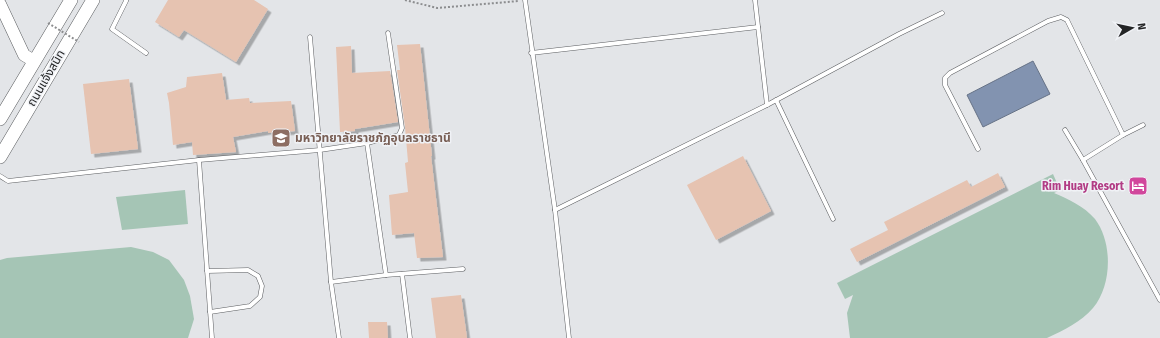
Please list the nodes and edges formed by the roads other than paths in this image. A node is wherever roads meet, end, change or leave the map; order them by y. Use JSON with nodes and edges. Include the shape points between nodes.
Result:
{"nodes":[{"id":1,"x":71,"y":0,"type":"edge"},
{"id":2,"x":93,"y":0,"type":"edge"},
{"id":3,"x":525,"y":0,"type":"edge"},
{"id":4,"x":755,"y":0,"type":"edge"},
{"id":5,"x":126,"y":1,"type":"dead end"},
{"id":6,"x":0,"y":4,"type":"edge"},
{"id":7,"x":942,"y":13,"type":"dead end"},
{"id":8,"x":758,"y":27,"type":"junction"},
{"id":9,"x":388,"y":33,"type":"dead end"},
{"id":10,"x":310,"y":37,"type":"dead end"},
{"id":11,"x":146,"y":53,"type":"dead end"},
{"id":12,"x":531,"y":53,"type":"junction"},
{"id":13,"x":34,"y":61,"type":"junction"},
{"id":14,"x":776,"y":100,"type":"junction"},
{"id":15,"x":767,"y":105,"type":"junction"},
{"id":16,"x":0,"y":119,"type":"edge"},
{"id":17,"x":1143,"y":125,"type":"dead end"},
{"id":18,"x":1065,"y":130,"type":"dead end"},
{"id":19,"x":1122,"y":135,"type":"junction"},
{"id":20,"x":367,"y":143,"type":"junction"},
{"id":21,"x":978,"y":149,"type":"dead end"},
{"id":22,"x":320,"y":150,"type":"junction"},
{"id":23,"x":0,"y":157,"type":"edge"},
{"id":24,"x":199,"y":160,"type":"junction"},
{"id":25,"x":1083,"y":160,"type":"junction"},
{"id":26,"x":0,"y":176,"type":"edge"},
{"id":27,"x":555,"y":210,"type":"junction"},
{"id":28,"x":833,"y":219,"type":"dead end"},
{"id":29,"x":462,"y":269,"type":"dead end"},
{"id":30,"x":207,"y":272,"type":"junction"},
{"id":31,"x":402,"y":274,"type":"junction"},
{"id":32,"x":386,"y":275,"type":"junction"},
{"id":33,"x":331,"y":282,"type":"junction"},
{"id":34,"x":1160,"y":300,"type":"edge"},
{"id":35,"x":210,"y":312,"type":"junction"},
{"id":36,"x":212,"y":338,"type":"edge"},
{"id":37,"x":339,"y":338,"type":"edge"},
{"id":38,"x":410,"y":338,"type":"edge"},
{"id":39,"x":569,"y":338,"type":"edge"}],
"edges":[{"from":1,"to":13,"type":"main road","name":"ถนนแจ้งสนิท"},
{"from":2,"to":23,"type":"main road","name":"ถนนแจ้งสนิท"},
{"from":3,"to":12,"type":"lane"},
{"from":4,"to":8,"type":"lane"},
{"from":5,"to":11,"type":"lane","via":[[112,29]]},
{"from":6,"to":13,"type":"street","via":[[24,55]]},
{"from":7,"to":14,"type":"lane"},
{"from":8,"to":12,"type":"lane"},
{"from":8,"to":15,"type":"lane"},
{"from":9,"to":20,"type":"lane","via":[[402,132]]},
{"from":10,"to":22,"type":"lane"},
{"from":12,"to":27,"type":"lane"},
{"from":13,"to":16,"type":"main road","name":"ถนนแจ้งสนิท"},
{"from":14,"to":15,"type":"lane"},
{"from":14,"to":28,"type":"lane"},
{"from":15,"to":27,"type":"lane"},
{"from":17,"to":19,"type":"lane"},
{"from":18,"to":25,"type":"lane"},
{"from":19,"to":21,"type":"lane","via":[[1067,20],[1061,17],[1048,21],[945,78],[945,84]]},
{"from":19,"to":25,"type":"lane"},
{"from":20,"to":22,"type":"lane"},
{"from":20,"to":32,"type":"lane"},
{"from":22,"to":24,"type":"lane"},
{"from":22,"to":33,"type":"lane"},
{"from":24,"to":26,"type":"lane","via":[[8,181]]},
{"from":24,"to":30,"type":"lane"},
{"from":25,"to":34,"type":"lane"},
{"from":27,"to":39,"type":"lane"},
{"from":29,"to":31,"type":"lane"},
{"from":30,"to":35,"type":"lane"},
{"from":30,"to":35,"type":"lane","via":[[248,270],[258,276],[262,286],[260,297],[250,306]]},
{"from":31,"to":32,"type":"lane"},
{"from":31,"to":38,"type":"lane"},
{"from":32,"to":33,"type":"lane"},
{"from":33,"to":37,"type":"lane"},
{"from":35,"to":36,"type":"lane"}]}
